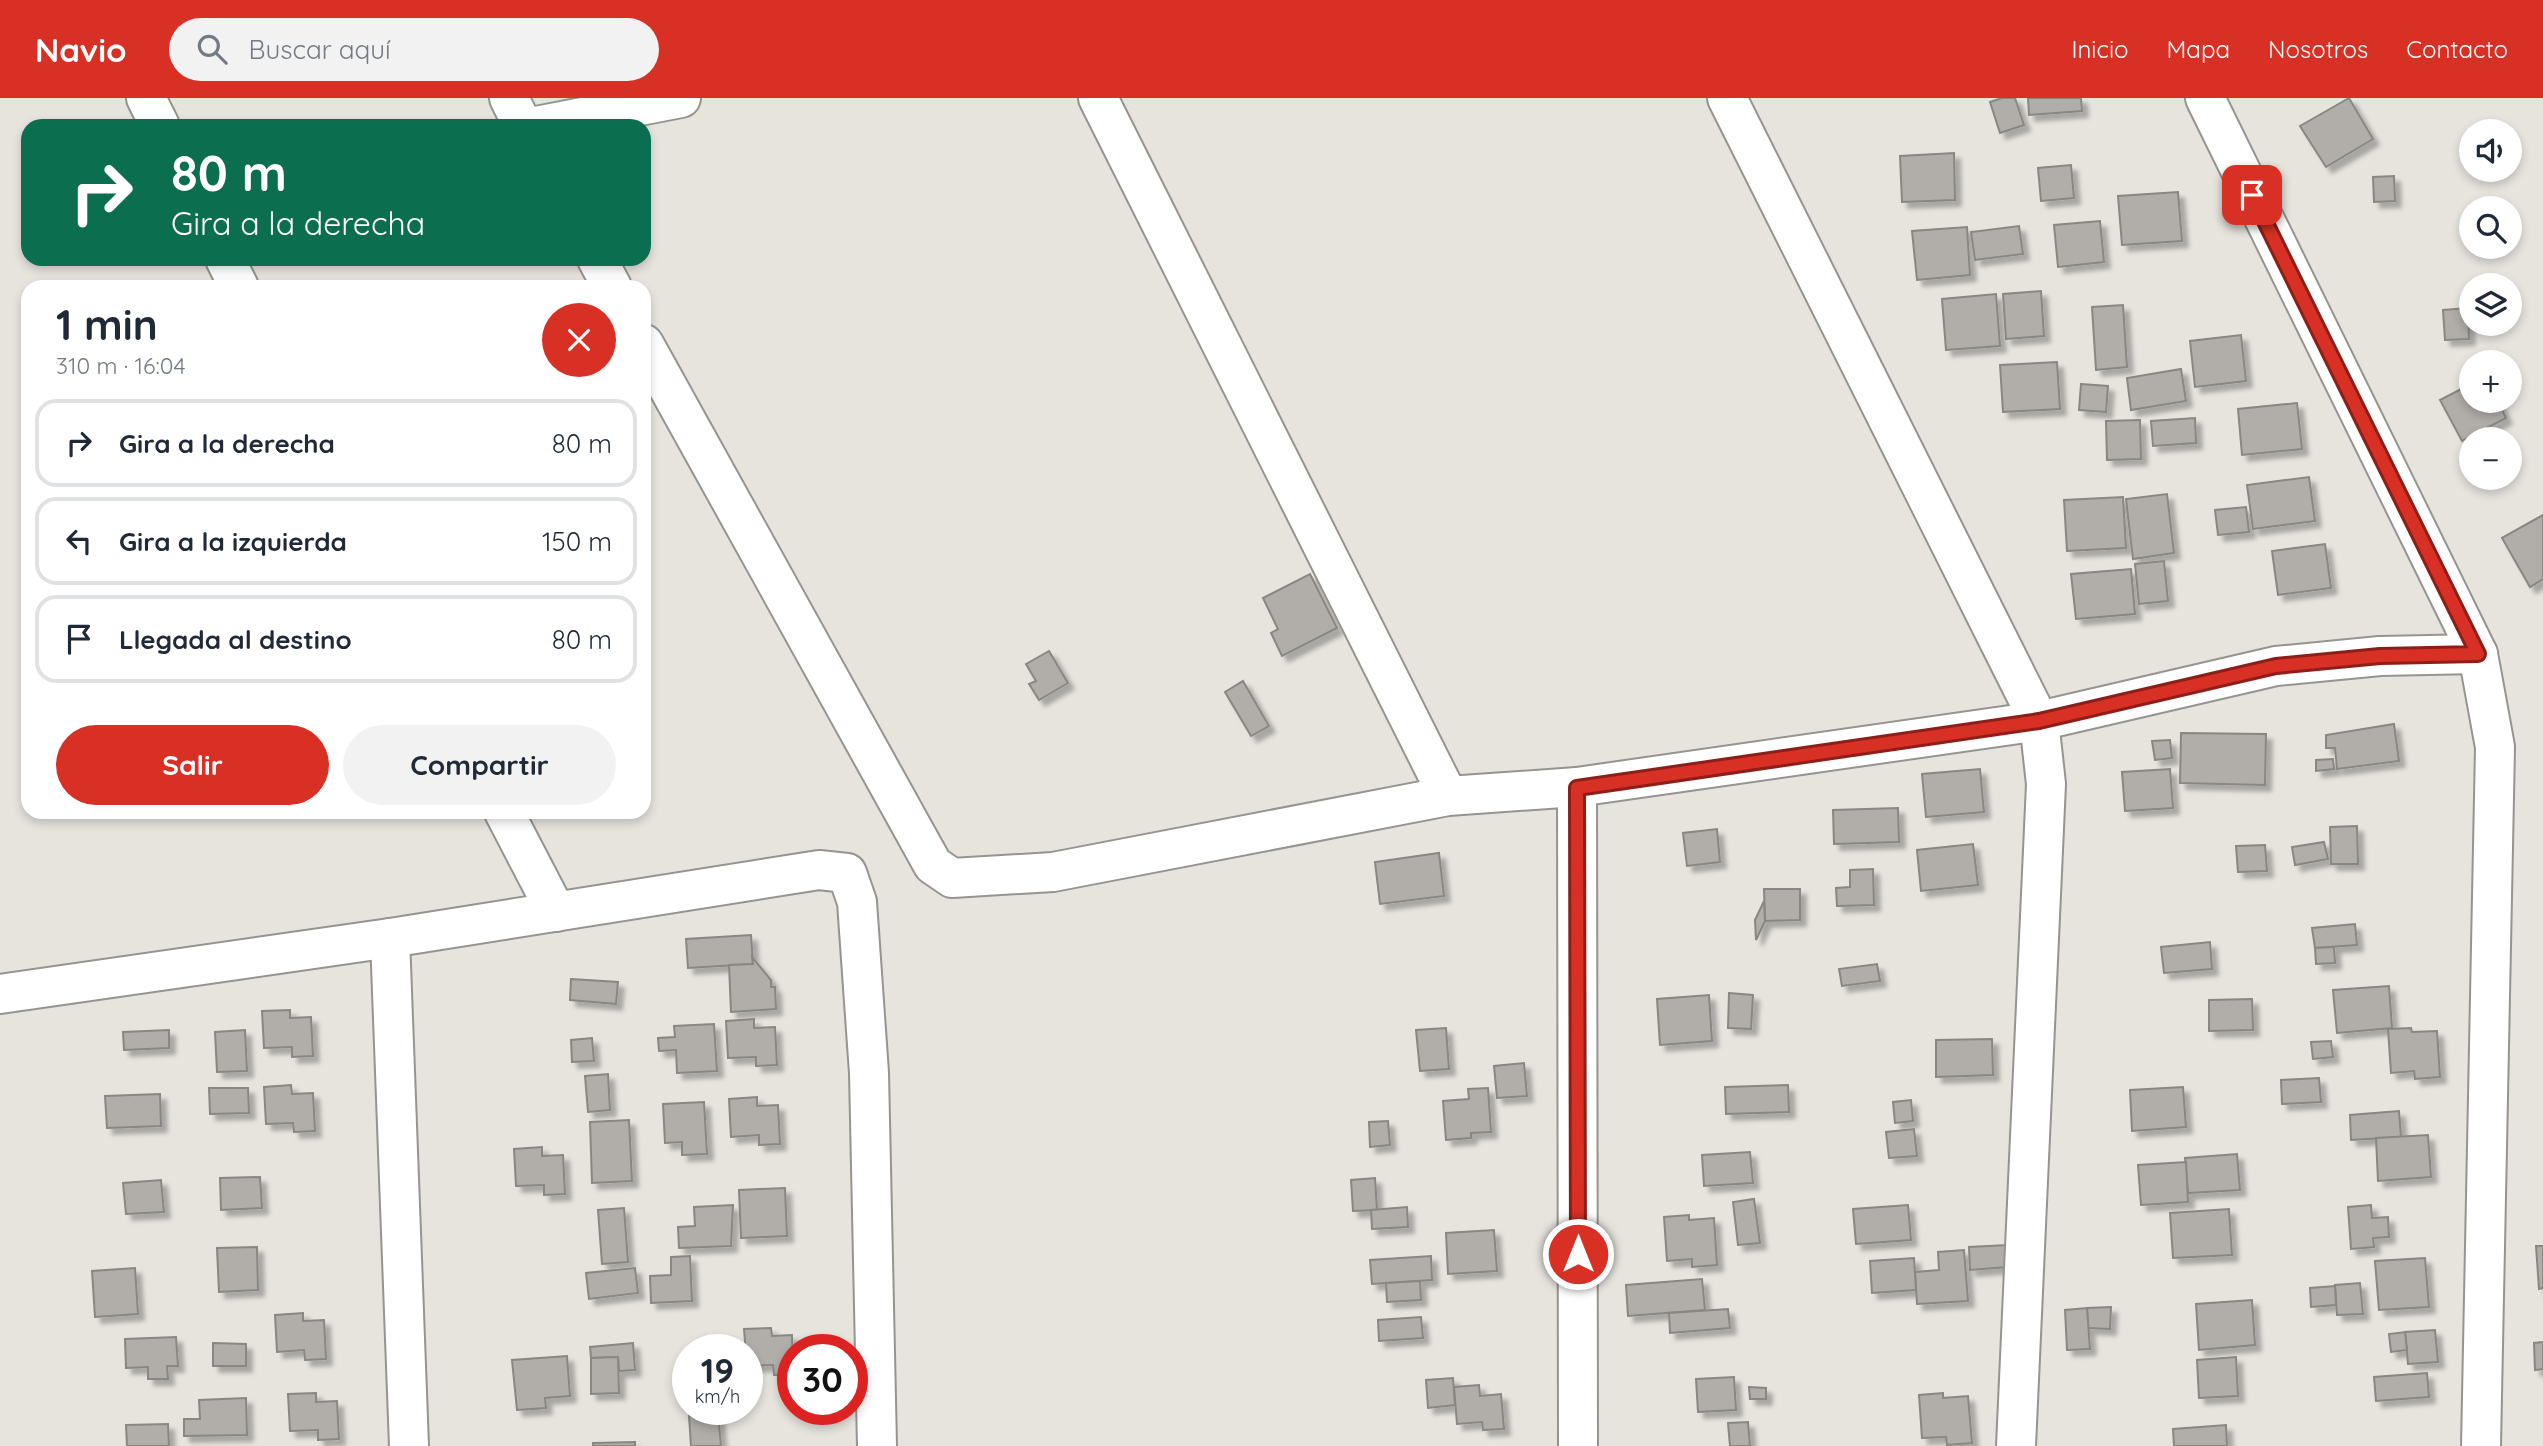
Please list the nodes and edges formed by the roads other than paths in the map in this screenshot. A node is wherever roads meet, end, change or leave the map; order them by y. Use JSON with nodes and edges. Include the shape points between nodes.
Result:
{"nodes":[{"id":1,"x":146,"y":98,"type":"edge"},
{"id":2,"x":509,"y":98,"type":"edge"},
{"id":3,"x":681,"y":98,"type":"edge"},
{"id":4,"x":1098,"y":98,"type":"edge"},
{"id":5,"x":1727,"y":98,"type":"edge"},
{"id":6,"x":2205,"y":98,"type":"edge"},
{"id":7,"x":156,"y":119,"type":"edge"},
{"id":8,"x":520,"y":119,"type":"edge"},
{"id":9,"x":572,"y":119,"type":"edge"},
{"id":10,"x":651,"y":357,"type":"edge"},
{"id":11,"x":2478,"y":654,"type":"junction"},
{"id":12,"x":2039,"y":721,"type":"junction"},
{"id":13,"x":1577,"y":788,"type":"junction"},
{"id":14,"x":1448,"y":796,"type":"junction"},
{"id":15,"x":508,"y":819,"type":"edge"},
{"id":16,"x":556,"y":912,"type":"junction"},
{"id":17,"x":390,"y":938,"type":"junction"},
{"id":18,"x":0,"y":994,"type":"edge"},
{"id":19,"x":409,"y":1446,"type":"edge"},
{"id":20,"x":877,"y":1446,"type":"edge"},
{"id":21,"x":1578,"y":1446,"type":"edge"},
{"id":22,"x":2016,"y":1446,"type":"edge"},
{"id":23,"x":2481,"y":1446,"type":"edge"}],
"edges":[{"from":1,"to":7,"type":"street"},
{"from":2,"to":8,"type":"street"},
{"from":3,"to":9,"type":"street"},
{"from":4,"to":14,"type":"street"},
{"from":5,"to":12,"type":"street"},
{"from":6,"to":11,"type":"street"},
{"from":10,"to":14,"type":"street","via":[[933,865],[952,878],[1053,872]]},
{"from":11,"to":12,"type":"street","via":[[2380,656],[2276,666]]},
{"from":11,"to":23,"type":"street","via":[[2496,747]]},
{"from":12,"to":13,"type":"street"},
{"from":12,"to":22,"type":"street","via":[[2046,784]]},
{"from":13,"to":14,"type":"street"},
{"from":13,"to":21,"type":"street"},
{"from":15,"to":16,"type":"street"},
{"from":16,"to":17,"type":"street"},
{"from":16,"to":20,"type":"street","via":[[820,870],[847,873],[857,902],[869,1073]]},
{"from":17,"to":18,"type":"street"},
{"from":17,"to":19,"type":"street"}]}
